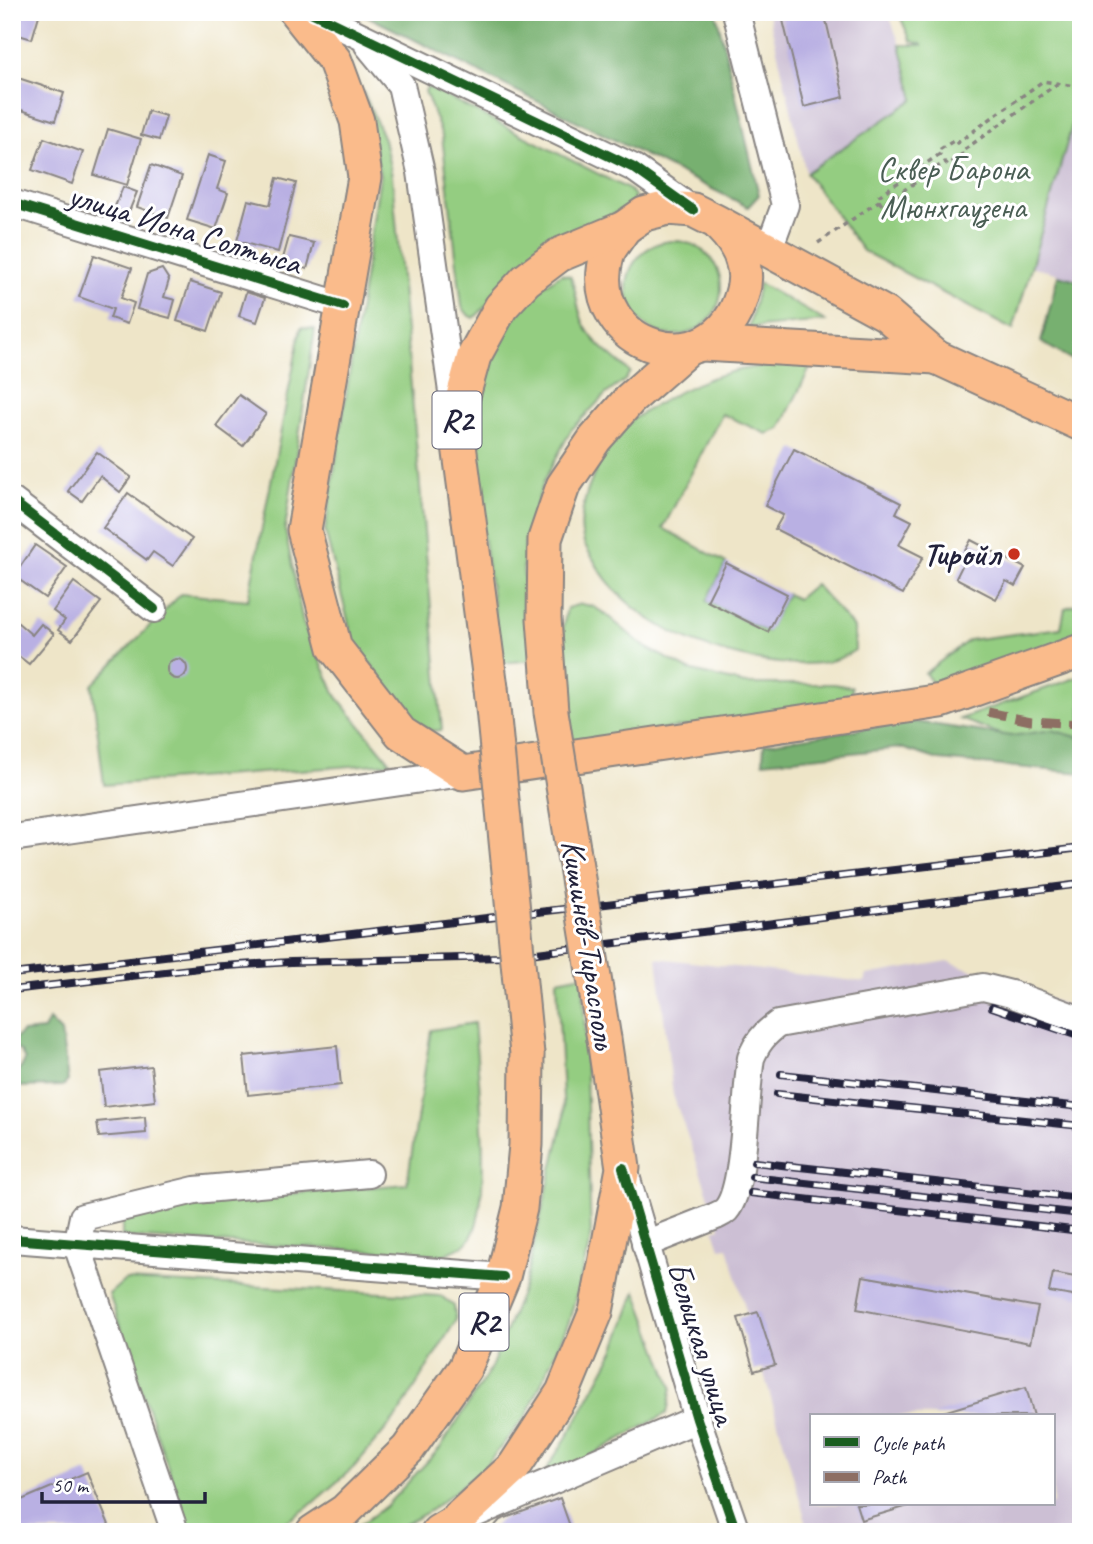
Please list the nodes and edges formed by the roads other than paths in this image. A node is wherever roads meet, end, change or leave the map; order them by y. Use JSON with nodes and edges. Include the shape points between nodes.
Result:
{"nodes":[{"id":1,"x":296,"y":12,"type":"edge"},
{"id":2,"x":312,"y":12,"type":"edge"},
{"id":3,"x":736,"y":12,"type":"edge"},
{"id":4,"x":362,"y":38,"type":"junction"},
{"id":5,"x":12,"y":203,"type":"edge"},
{"id":6,"x":704,"y":215,"type":"junction"},
{"id":7,"x":624,"y":228,"type":"junction"},
{"id":8,"x":768,"y":251,"type":"junction"},
{"id":9,"x":343,"y":306,"type":"junction"},
{"id":10,"x":695,"y":346,"type":"junction"},
{"id":11,"x":936,"y":357,"type":"junction"},
{"id":12,"x":456,"y":422,"type":"junction"},
{"id":13,"x":1081,"y":424,"type":"edge"},
{"id":14,"x":12,"y":501,"type":"edge"},
{"id":15,"x":154,"y":610,"type":"dead end"},
{"id":16,"x":1081,"y":651,"type":"edge"},
{"id":17,"x":463,"y":774,"type":"junction"},
{"id":18,"x":12,"y":838,"type":"edge"},
{"id":19,"x":1081,"y":1020,"type":"edge"},
{"id":20,"x":623,"y":1168,"type":"junction"},
{"id":21,"x":369,"y":1174,"type":"dead end"},
{"id":22,"x":83,"y":1217,"type":"junction"},
{"id":23,"x":13,"y":1240,"type":"edge"},
{"id":24,"x":645,"y":1244,"type":"junction"},
{"id":25,"x":77,"y":1245,"type":"junction"},
{"id":26,"x":503,"y":1277,"type":"junction"},
{"id":27,"x":696,"y":1419,"type":"junction"},
{"id":28,"x":450,"y":1529,"type":"edge"},
{"id":29,"x":175,"y":1532,"type":"edge"},
{"id":30,"x":313,"y":1532,"type":"edge"},
{"id":31,"x":736,"y":1532,"type":"edge"}],
"edges":[{"from":1,"to":9,"type":"main road","via":[[335,61],[357,121],[365,177]]},
{"from":2,"to":4,"type":"street"},
{"from":3,"to":8,"type":"street","via":[[785,205]]},
{"from":4,"to":6,"type":"street","via":[[634,168]]},
{"from":4,"to":12,"type":"street","via":[[401,85],[421,172]]},
{"from":5,"to":9,"type":"street","name":"улица Иона Солтыса"},
{"from":6,"to":7,"type":"main road","number":"R2","via":[[668,208],[645,214]]},
{"from":6,"to":8,"type":"main road"},
{"from":6,"to":10,"type":"main road","via":[[733,239],[743,261],[745,286],[738,310],[723,330]]},
{"from":7,"to":10,"type":"main road","via":[[608,253],[603,283],[611,312],[630,335],[657,348]]},
{"from":7,"to":12,"type":"main road","number":"R2","via":[[559,255],[501,307],[474,356]]},
{"from":8,"to":11,"type":"main road","via":[[886,314]]},
{"from":9,"to":17,"type":"main road","via":[[304,530],[335,648],[401,733]]},
{"from":10,"to":11,"type":"main road"},
{"from":10,"to":20,"type":"main road","name":"Кишинёв-Тирасполь","bridge":true,"via":[[630,399],[595,439],[563,486],[545,539],[544,620],[551,712]]},
{"from":11,"to":13,"type":"main road"},
{"from":12,"to":26,"type":"main road","number":"R2","bridge":true,"via":[[491,688],[527,1054],[520,1208]]},
{"from":14,"to":15,"type":"street"},
{"from":16,"to":17,"type":"main road","via":[[941,701]]},
{"from":17,"to":18,"type":"street"},
{"from":19,"to":24,"type":"street","via":[[983,987],[778,1024],[765,1033],[751,1058],[740,1166],[726,1210]]},
{"from":20,"to":24,"type":"street","name":"Бельцкая улица"},
{"from":20,"to":28,"type":"main road","name":"Кишинёв-Тирасполь","via":[[596,1312],[563,1392],[514,1467]]},
{"from":21,"to":22,"type":"street","via":[[195,1190]]},
{"from":22,"to":23,"type":"street"},
{"from":22,"to":25,"type":"street"},
{"from":23,"to":25,"type":"street"},
{"from":24,"to":27,"type":"street","name":"Бельцкая улица"},
{"from":25,"to":26,"type":"street"},
{"from":25,"to":29,"type":"street"},
{"from":26,"to":30,"type":"main road","number":"R2","via":[[465,1368],[408,1449],[345,1511]]},
{"from":27,"to":28,"type":"street"},
{"from":27,"to":31,"type":"street","name":"Бельцкая улица"}]}
